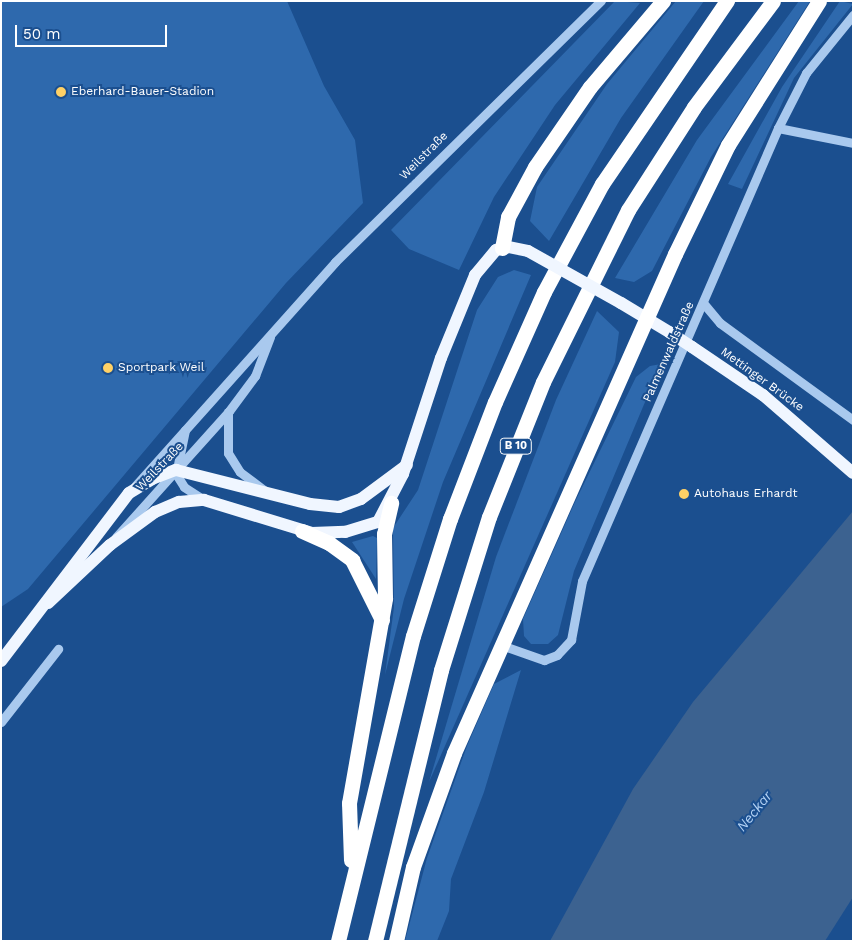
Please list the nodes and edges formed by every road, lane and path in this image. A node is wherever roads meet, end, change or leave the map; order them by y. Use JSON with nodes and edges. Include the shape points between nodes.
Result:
{"nodes":[{"id":1,"x":601,"y":1,"type":"edge"},
{"id":2,"x":663,"y":1,"type":"edge"},
{"id":3,"x":727,"y":1,"type":"edge"},
{"id":4,"x":773,"y":1,"type":"edge"},
{"id":5,"x":819,"y":1,"type":"edge"},
{"id":6,"x":853,"y":15,"type":"edge"},
{"id":7,"x":778,"y":128,"type":"junction"},
{"id":8,"x":853,"y":143,"type":"edge"},
{"id":9,"x":502,"y":248,"type":"junction"},
{"id":10,"x":704,"y":304,"type":"junction"},
{"id":11,"x":648,"y":320,"type":"junction"},
{"id":12,"x":271,"y":335,"type":"junction"},
{"id":13,"x":229,"y":411,"type":"junction"},
{"id":14,"x":853,"y":420,"type":"edge"},
{"id":15,"x":187,"y":426,"type":"junction"},
{"id":16,"x":407,"y":465,"type":"junction"},
{"id":17,"x":176,"y":470,"type":"junction"},
{"id":18,"x":853,"y":473,"type":"edge"},
{"id":19,"x":266,"y":492,"type":"junction"},
{"id":20,"x":129,"y":493,"type":"junction"},
{"id":21,"x":204,"y":500,"type":"junction"},
{"id":22,"x":391,"y":503,"type":"junction"},
{"id":23,"x":302,"y":531,"type":"junction"},
{"id":24,"x":110,"y":545,"type":"junction"},
{"id":25,"x":48,"y":603,"type":"junction"},
{"id":26,"x":382,"y":621,"type":"junction"},
{"id":27,"x":501,"y":645,"type":"junction"},
{"id":28,"x":58,"y":649,"type":"dead end"},
{"id":29,"x":1,"y":661,"type":"edge"},
{"id":30,"x":1,"y":722,"type":"edge"},
{"id":31,"x":353,"y":875,"type":"junction"},
{"id":32,"x":338,"y":941,"type":"edge"},
{"id":33,"x":375,"y":941,"type":"edge"},
{"id":34,"x":396,"y":941,"type":"edge"}],
"edges":[{"from":1,"to":12,"type":"street","name":"Weilstraße","via":[[335,262]]},
{"from":2,"to":9,"type":"highway","via":[[612,60],[554,137],[510,212]]},
{"from":3,"to":31,"type":"highway","number":"B 10","via":[[602,184],[521,342],[432,576]]},
{"from":4,"to":33,"type":"highway","number":"B 10","via":[[694,107],[633,202],[575,311],[539,390],[489,517],[444,661]]},
{"from":5,"to":11,"type":"highway","via":[[728,145]]},
{"from":6,"to":7,"type":"street","name":"Palmenwaldstraße","via":[[806,73]]},
{"from":7,"to":8,"type":"street"},
{"from":7,"to":10,"type":"street","name":"Palmenwaldstraße"},
{"from":9,"to":11,"type":"main road","name":"Mettinger Brücke","bridge":true,"via":[[528,251]]},
{"from":9,"to":16,"type":"main road","via":[[484,260],[469,288]]},
{"from":10,"to":14,"type":"street","via":[[720,323]]},
{"from":10,"to":27,"type":"street","name":"Palmenwaldstraße","via":[[582,581],[571,640],[557,655],[544,660]]},
{"from":11,"to":18,"type":"main road","name":"Mettinger Brücke","bridge":true,"via":[[757,391]]},
{"from":11,"to":27,"type":"highway"},
{"from":12,"to":13,"type":"street","name":"Weilstraße","via":[[255,376]]},
{"from":12,"to":15,"type":"street","name":"Weilstraße"},
{"from":13,"to":17,"type":"street","name":"Weilstraße"},
{"from":13,"to":19,"type":"street","via":[[228,453],[240,472]]},
{"from":15,"to":17,"type":"street"},
{"from":15,"to":20,"type":"street","name":"Weilstraße"},
{"from":16,"to":19,"type":"main road","via":[[360,499],[339,507]]},
{"from":16,"to":22,"type":"main road"},
{"from":17,"to":19,"type":"main road"},
{"from":17,"to":20,"type":"main road"},
{"from":17,"to":21,"type":"street","via":[[180,482]]},
{"from":17,"to":24,"type":"street","name":"Weilstraße"},
{"from":20,"to":25,"type":"main road","name":"Weilstraße"},
{"from":21,"to":23,"type":"main road"},
{"from":21,"to":24,"type":"main road","via":[[163,508]]},
{"from":22,"to":23,"type":"main road","via":[[378,522],[364,528]]},
{"from":22,"to":26,"type":"highway","via":[[384,534]]},
{"from":23,"to":26,"type":"highway","via":[[330,542],[352,560]]},
{"from":24,"to":25,"type":"main road","name":"Weilstraße"},
{"from":25,"to":29,"type":"main road","name":"Weilstraße"},
{"from":26,"to":31,"type":"highway","via":[[349,803]]},
{"from":27,"to":34,"type":"highway","via":[[437,797]]},
{"from":28,"to":30,"type":"street"},
{"from":31,"to":32,"type":"highway","number":"B 10"}]}
